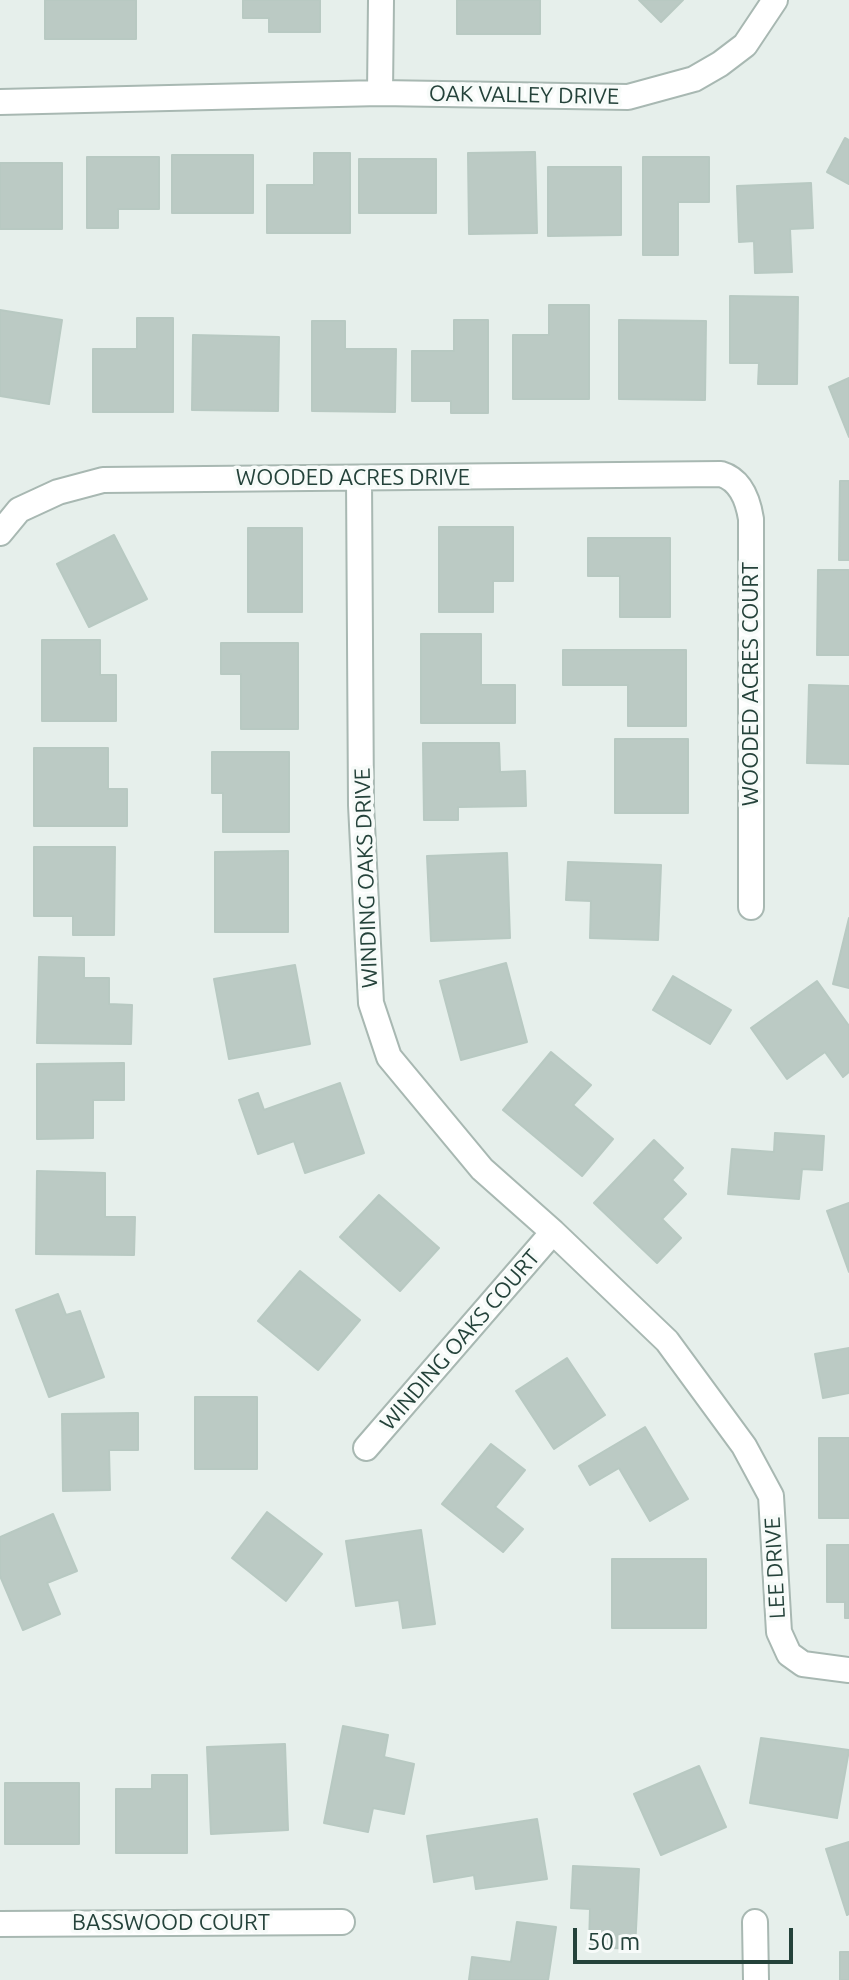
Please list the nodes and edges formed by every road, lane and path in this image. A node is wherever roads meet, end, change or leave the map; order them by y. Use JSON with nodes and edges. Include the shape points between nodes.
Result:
{"nodes":[{"id":1,"x":381,"y":0,"type":"edge"},
{"id":2,"x":775,"y":0,"type":"edge"},
{"id":3,"x":380,"y":93,"type":"junction"},
{"id":4,"x":0,"y":102,"type":"edge"},
{"id":5,"x":721,"y":474,"type":"joint"},
{"id":6,"x":359,"y":479,"type":"junction"},
{"id":7,"x":0,"y":533,"type":"edge"},
{"id":8,"x":751,"y":907,"type":"dead end"},
{"id":9,"x":553,"y":1232,"type":"junction"},
{"id":10,"x":730,"y":1426,"type":"joint"},
{"id":11,"x":366,"y":1448,"type":"dead end"},
{"id":12,"x":849,"y":1670,"type":"edge"},
{"id":13,"x":342,"y":1922,"type":"dead end"},
{"id":14,"x":755,"y":1922,"type":"dead end"},
{"id":15,"x":0,"y":1924,"type":"edge"},
{"id":16,"x":756,"y":1980,"type":"edge"}],
"edges":[{"from":1,"to":3,"type":"street"},
{"from":2,"to":3,"type":"street","name":"OAK VALLEY DRIVE","via":[[745,45],[720,64],[694,79],[628,97]]},
{"from":3,"to":4,"type":"street","name":"OAK VALLEY DRIVE"},
{"from":5,"to":6,"type":"street","name":"WOODED ACRES DRIVE"},
{"from":5,"to":8,"type":"street","name":"WOODED ACRES COURT","via":[[731,477],[748,500],[751,519]]},
{"from":6,"to":7,"type":"street","name":"WOODED ACRES DRIVE","via":[[103,480],[19,510]]},
{"from":6,"to":9,"type":"street","name":"WINDING OAKS DRIVE","via":[[361,805],[371,1003],[389,1057],[412,1087],[482,1169]]},
{"from":9,"to":10,"type":"street","name":"WINDING OAKS DRIVE","via":[[667,1341]]},
{"from":9,"to":11,"type":"street","name":"WINDING OAKS COURT"},
{"from":10,"to":12,"type":"street","name":"LEE DRIVE","via":[[771,1496],[779,1632],[789,1654],[803,1664]]},
{"from":13,"to":15,"type":"street","name":"BASSWOOD COURT"},
{"from":14,"to":16,"type":"street"}]}
